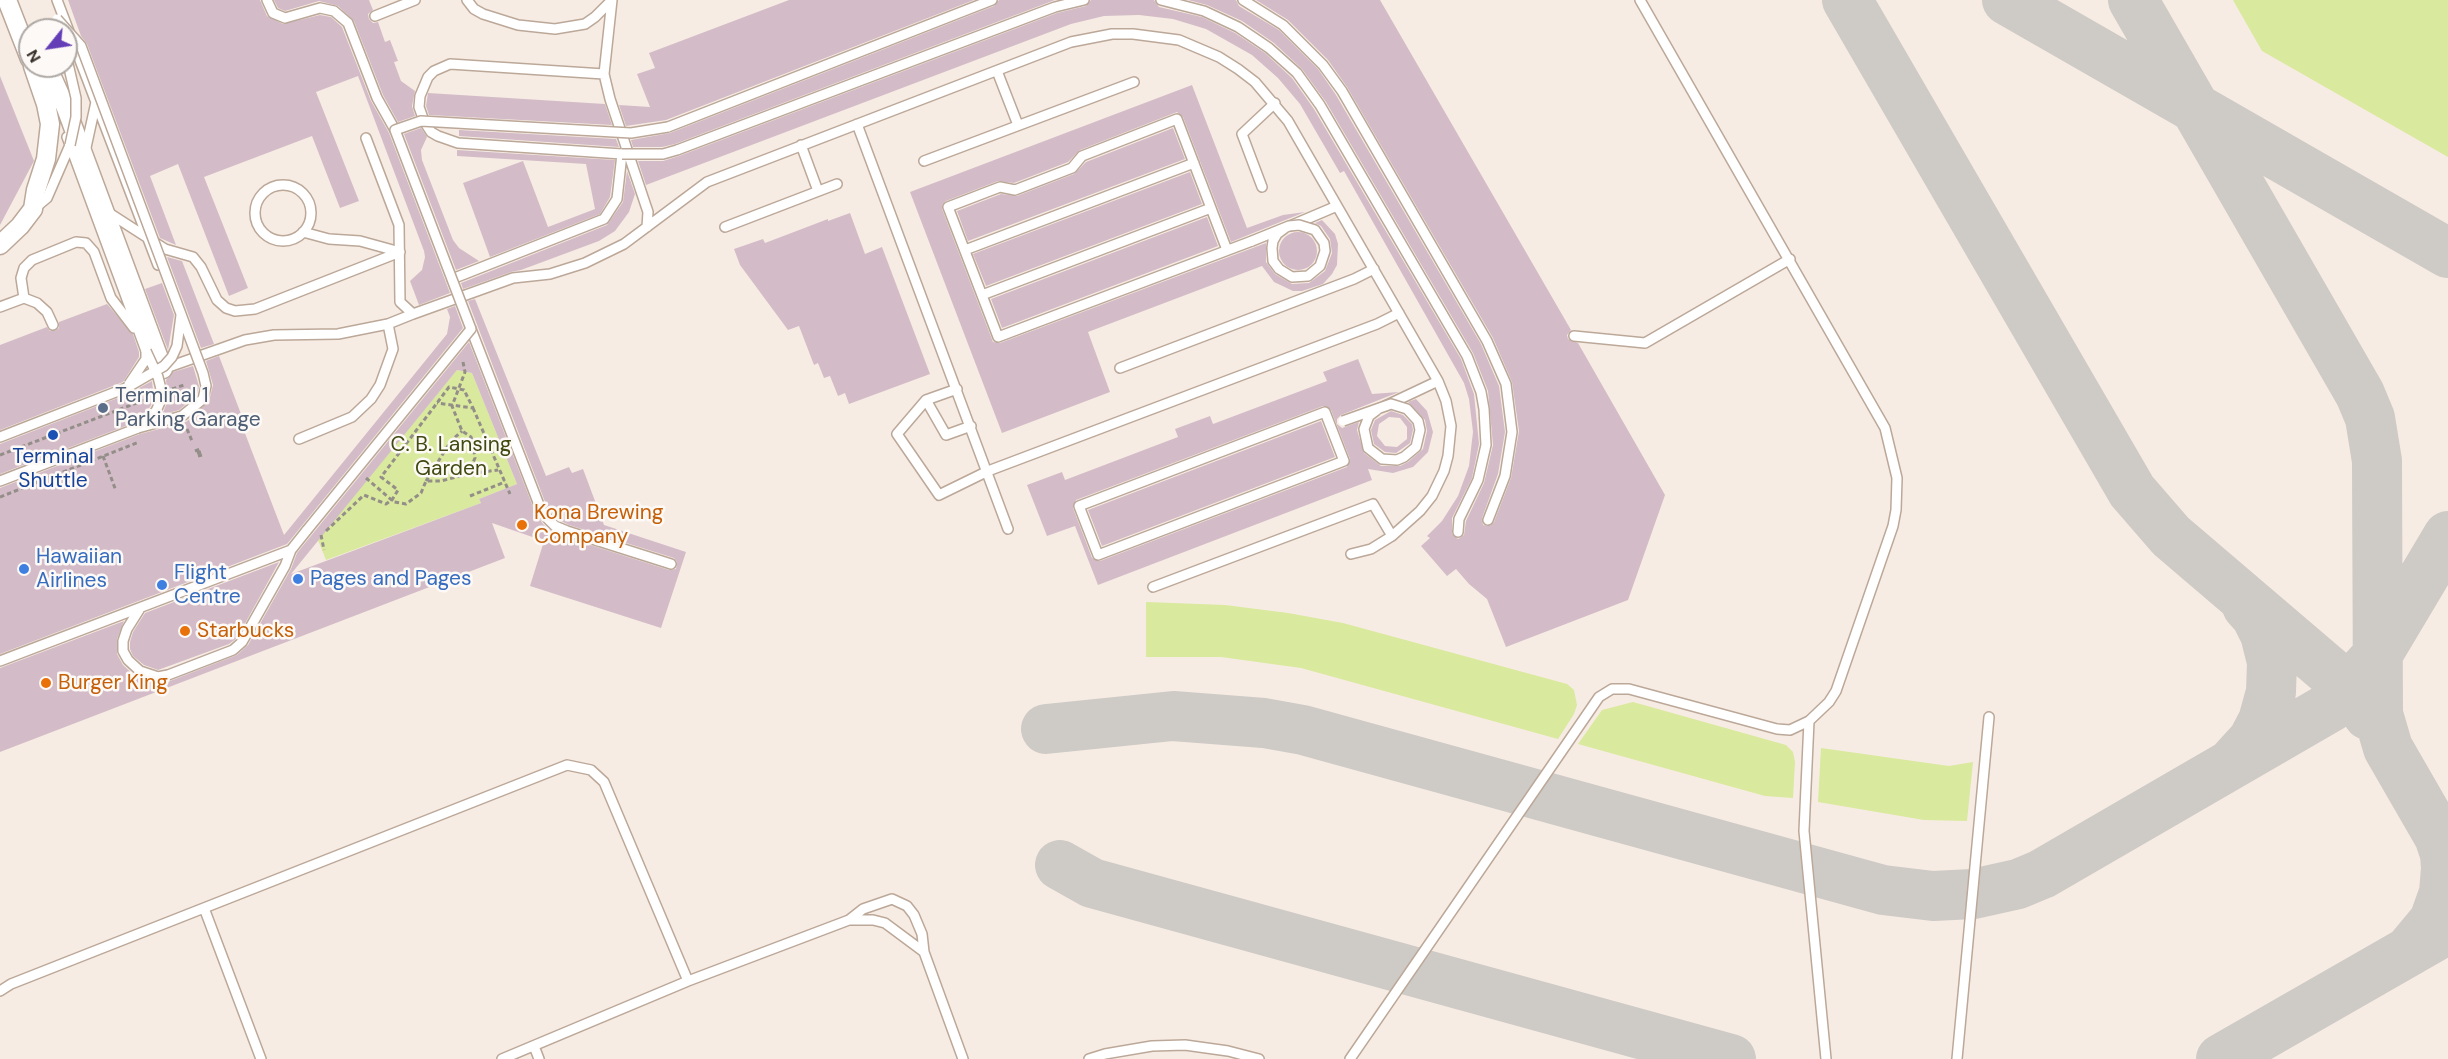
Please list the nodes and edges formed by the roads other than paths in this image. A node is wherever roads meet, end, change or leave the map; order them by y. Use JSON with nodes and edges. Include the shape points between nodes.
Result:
{"nodes":[{"id":1,"x":50,"y":0,"type":"edge"},
{"id":2,"x":57,"y":0,"type":"edge"},
{"id":3,"x":267,"y":0,"type":"edge"},
{"id":4,"x":415,"y":0,"type":"edge"},
{"id":5,"x":467,"y":0,"type":"edge"},
{"id":6,"x":992,"y":0,"type":"edge"},
{"id":7,"x":1084,"y":0,"type":"edge"},
{"id":8,"x":1161,"y":0,"type":"edge"},
{"id":9,"x":1243,"y":0,"type":"edge"},
{"id":10,"x":1640,"y":0,"type":"edge"},
{"id":11,"x":14,"y":2,"type":"edge"},
{"id":12,"x":375,"y":16,"type":"dead end"},
{"id":13,"x":19,"y":18,"type":"edge"},
{"id":14,"x":57,"y":18,"type":"edge"},
{"id":15,"x":78,"y":43,"type":"edge"},
{"id":16,"x":997,"y":71,"type":"junction"},
{"id":17,"x":604,"y":74,"type":"junction"},
{"id":18,"x":37,"y":78,"type":"edge"},
{"id":19,"x":46,"y":78,"type":"edge"},
{"id":20,"x":52,"y":78,"type":"edge"},
{"id":21,"x":71,"y":78,"type":"edge"},
{"id":22,"x":1134,"y":82,"type":"dead end"},
{"id":23,"x":96,"y":102,"type":"junction"},
{"id":24,"x":1275,"y":103,"type":"junction"},
{"id":25,"x":856,"y":124,"type":"junction"},
{"id":26,"x":1018,"y":125,"type":"junction"},
{"id":27,"x":395,"y":130,"type":"junction"},
{"id":28,"x":366,"y":138,"type":"dead end"},
{"id":29,"x":70,"y":145,"type":"junction"},
{"id":30,"x":801,"y":145,"type":"junction"},
{"id":31,"x":622,"y":154,"type":"junction"},
{"id":32,"x":84,"y":158,"type":"junction"},
{"id":33,"x":924,"y":161,"type":"dead end"},
{"id":34,"x":1194,"y":163,"type":"junction"},
{"id":35,"x":837,"y":184,"type":"dead end"},
{"id":36,"x":1262,"y":187,"type":"dead end"},
{"id":37,"x":818,"y":191,"type":"junction"},
{"id":38,"x":1337,"y":206,"type":"junction"},
{"id":39,"x":1211,"y":208,"type":"junction"},
{"id":40,"x":33,"y":209,"type":"junction"},
{"id":41,"x":103,"y":209,"type":"junction"},
{"id":42,"x":647,"y":227,"type":"junction"},
{"id":43,"x":725,"y":227,"type":"dead end"},
{"id":44,"x":303,"y":232,"type":"junction"},
{"id":45,"x":148,"y":239,"type":"junction"},
{"id":46,"x":0,"y":245,"type":"edge"},
{"id":47,"x":965,"y":250,"type":"junction"},
{"id":48,"x":1227,"y":250,"type":"junction"},
{"id":49,"x":400,"y":252,"type":"junction"},
{"id":50,"x":1790,"y":259,"type":"junction"},
{"id":51,"x":1374,"y":269,"type":"junction"},
{"id":52,"x":452,"y":279,"type":"junction"},
{"id":53,"x":982,"y":295,"type":"junction"},
{"id":54,"x":24,"y":298,"type":"junction"},
{"id":55,"x":0,"y":307,"type":"edge"},
{"id":56,"x":1399,"y":313,"type":"junction"},
{"id":57,"x":181,"y":314,"type":"junction"},
{"id":58,"x":413,"y":314,"type":"junction"},
{"id":59,"x":388,"y":324,"type":"junction"},
{"id":60,"x":53,"y":325,"type":"dead end"},
{"id":61,"x":471,"y":329,"type":"junction"},
{"id":62,"x":139,"y":335,"type":"junction"},
{"id":63,"x":1574,"y":336,"type":"dead end"},
{"id":64,"x":146,"y":351,"type":"junction"},
{"id":65,"x":193,"y":357,"type":"junction"},
{"id":66,"x":1120,"y":368,"type":"dead end"},
{"id":67,"x":159,"y":370,"type":"junction"},
{"id":68,"x":1438,"y":381,"type":"junction"},
{"id":69,"x":126,"y":388,"type":"junction"},
{"id":70,"x":957,"y":389,"type":"junction"},
{"id":71,"x":926,"y":400,"type":"junction"},
{"id":72,"x":154,"y":426,"type":"dead end"},
{"id":73,"x":971,"y":426,"type":"junction"},
{"id":74,"x":1330,"y":426,"type":"junction"},
{"id":75,"x":138,"y":428,"type":"junction"},
{"id":76,"x":0,"y":437,"type":"edge"},
{"id":77,"x":299,"y":440,"type":"dead end"},
{"id":78,"x":102,"y":452,"type":"road end"},
{"id":79,"x":988,"y":471,"type":"junction"},
{"id":80,"x":0,"y":481,"type":"edge"},
{"id":81,"x":1488,"y":520,"type":"dead end"},
{"id":82,"x":1008,"y":529,"type":"dead end"},
{"id":83,"x":1458,"y":532,"type":"dead end"},
{"id":84,"x":1392,"y":536,"type":"junction"},
{"id":85,"x":291,"y":550,"type":"junction"},
{"id":86,"x":1351,"y":554,"type":"dead end"},
{"id":87,"x":670,"y":564,"type":"dead end"},
{"id":88,"x":1153,"y":587,"type":"dead end"},
{"id":89,"x":141,"y":608,"type":"junction"},
{"id":90,"x":0,"y":661,"type":"edge"},
{"id":91,"x":1989,"y":717,"type":"dead end"},
{"id":92,"x":1809,"y":721,"type":"junction"},
{"id":93,"x":204,"y":908,"type":"junction"},
{"id":94,"x":849,"y":920,"type":"junction"},
{"id":95,"x":924,"y":952,"type":"junction"},
{"id":96,"x":688,"y":981,"type":"junction"},
{"id":97,"x":0,"y":991,"type":"edge"},
{"id":98,"x":534,"y":1046,"type":"junction"},
{"id":99,"x":261,"y":1059,"type":"edge"},
{"id":100,"x":502,"y":1059,"type":"edge"},
{"id":101,"x":539,"y":1059,"type":"edge"},
{"id":102,"x":963,"y":1059,"type":"edge"},
{"id":103,"x":1089,"y":1059,"type":"edge"},
{"id":104,"x":1259,"y":1059,"type":"edge"},
{"id":105,"x":1350,"y":1059,"type":"edge"},
{"id":106,"x":1826,"y":1059,"type":"edge"},
{"id":107,"x":1957,"y":1059,"type":"edge"}],
"edges":[{"from":1,"to":14,"type":"lane"},
{"from":2,"to":23,"type":"lane"},
{"from":3,"to":27,"type":"lane","via":[[273,13],[285,18],[320,8],[334,11],[348,23],[377,98]]},
{"from":4,"to":12,"type":"lane"},
{"from":5,"to":17,"type":"lane","via":[[483,14],[518,25],[555,29],[585,24],[612,0]]},
{"from":6,"to":27,"type":"lane","bridge":true,"via":[[668,127],[631,133],[421,121]]},
{"from":7,"to":31,"type":"lane","bridge":true,"via":[[1054,7],[678,150]]},
{"from":8,"to":83,"type":"lane","via":[[1204,11],[1238,27],[1297,73],[1320,105],[1467,356],[1481,392],[1486,445],[1478,480],[1459,519]]},
{"from":9,"to":81,"type":"lane","via":[[1283,25],[1323,64],[1490,348],[1506,384],[1512,432],[1505,476]]},
{"from":10,"to":50,"type":"lane"},
{"from":11,"to":13,"type":"street"},
{"from":15,"to":57,"type":"lane","bridge":true},
{"from":16,"to":24,"type":"lane","via":[[1071,42],[1133,34],[1156,36],[1179,40],[1219,57],[1255,82]]},
{"from":16,"to":25,"type":"lane"},
{"from":16,"to":26,"type":"lane"},
{"from":17,"to":31,"type":"lane","via":[[442,66],[428,77],[419,107],[431,132],[448,141]]},
{"from":17,"to":42,"type":"lane","via":[[648,212]]},
{"from":18,"to":40,"type":"street","via":[[50,124]]},
{"from":19,"to":29,"type":"lane"},
{"from":20,"to":32,"type":"street"},
{"from":21,"to":29,"type":"lane","bridge":true,"via":[[76,117]]},
{"from":22,"to":26,"type":"lane"},
{"from":23,"to":32,"type":"lane"},
{"from":23,"to":45,"type":"lane"},
{"from":24,"to":36,"type":"lane","via":[[1242,134]]},
{"from":24,"to":38,"type":"lane"},
{"from":25,"to":30,"type":"lane"},
{"from":25,"to":70,"type":"lane"},
{"from":26,"to":33,"type":"lane"},
{"from":27,"to":52,"type":"lane","bridge":true},
{"from":28,"to":49,"type":"lane","via":[[399,225]]},
{"from":29,"to":40,"type":"lane","via":[[46,198]]},
{"from":29,"to":62,"type":"lane"},
{"from":30,"to":37,"type":"lane"},
{"from":30,"to":42,"type":"lane","via":[[707,182]]},
{"from":31,"to":52,"type":"lane","via":[[617,199],[604,219]]},
{"from":32,"to":41,"type":"street"},
{"from":34,"to":39,"type":"lane"},
{"from":34,"to":47,"type":"lane"},
{"from":34,"to":47,"type":"lane","via":[[1177,120],[1082,156],[1072,168],[1015,190],[1000,187],[948,207]]},
{"from":35,"to":37,"type":"lane"},
{"from":37,"to":43,"type":"lane"},
{"from":38,"to":48,"type":"lane","bridge":true,"via":[[1285,228],[1273,241],[1275,265],[1292,277],[1308,276],[1320,266],[1325,251],[1315,230],[1299,225],[1289,226]]},
{"from":38,"to":51,"type":"lane"},
{"from":39,"to":48,"type":"lane"},
{"from":39,"to":53,"type":"lane"},
{"from":40,"to":46,"type":"street"},
{"from":41,"to":45,"type":"lane"},
{"from":41,"to":67,"type":"street"},
{"from":42,"to":58,"type":"lane","via":[[624,244],[585,263],[550,274],[513,278]]},
{"from":44,"to":44,"type":"lane","via":[[311,217],[308,200],[296,188],[279,186],[264,193],[256,208],[263,232],[270,238],[287,241]]},
{"from":44,"to":49,"type":"lane"},
{"from":45,"to":49,"type":"lane","via":[[193,257],[217,300],[226,308],[245,311]]},
{"from":45,"to":65,"type":"lane"},
{"from":47,"to":53,"type":"lane"},
{"from":48,"to":53,"type":"lane","via":[[998,337]]},
{"from":49,"to":58,"type":"lane","via":[[400,302]]},
{"from":50,"to":63,"type":"lane","via":[[1645,343]]},
{"from":50,"to":92,"type":"lane","via":[[1885,428],[1896,478],[1893,526],[1836,691]]},
{"from":51,"to":56,"type":"lane"},
{"from":51,"to":66,"type":"lane"},
{"from":52,"to":61,"type":"lane","bridge":true},
{"from":54,"to":55,"type":"lane"},
{"from":54,"to":60,"type":"lane","via":[[47,312]]},
{"from":54,"to":62,"type":"lane","via":[[21,278],[32,260],[76,242],[86,243],[94,252],[111,298]]},
{"from":56,"to":68,"type":"lane"},
{"from":56,"to":79,"type":"lane"},
{"from":57,"to":67,"type":"lane","bridge":true,"via":[[177,346]]},
{"from":57,"to":75,"type":"lane","bridge":true,"via":[[206,386],[203,399],[182,416]]},
{"from":58,"to":59,"type":"lane"},
{"from":59,"to":65,"type":"lane","via":[[338,334],[274,335]]},
{"from":59,"to":77,"type":"lane","via":[[393,349],[371,399],[352,417]]},
{"from":61,"to":85,"type":"lane","bridge":true},
{"from":61,"to":87,"type":"lane","via":[[541,510],[555,526]]},
{"from":62,"to":64,"type":"lane"},
{"from":64,"to":67,"type":"lane","bridge":true},
{"from":64,"to":69,"type":"lane","bridge":true,"via":[[141,369]]},
{"from":65,"to":67,"type":"lane"},
{"from":67,"to":69,"type":"lane","bridge":true},
{"from":67,"to":75,"type":"lane","bridge":true,"via":[[161,400],[156,411]]},
{"from":68,"to":74,"type":"lane","bridge":true,"via":[[1377,410],[1366,422],[1364,436],[1368,448],[1382,459],[1397,460],[1416,447],[1420,430],[1418,421],[1407,409],[1391,404],[1343,421]]},
{"from":68,"to":84,"type":"lane","via":[[1450,426],[1444,471],[1432,496]]},
{"from":69,"to":76,"type":"lane"},
{"from":70,"to":71,"type":"lane"},
{"from":70,"to":73,"type":"lane"},
{"from":71,"to":73,"type":"lane","via":[[946,435]]},
{"from":71,"to":79,"type":"lane","via":[[897,434],[939,495]]},
{"from":72,"to":78,"type":"lane"},
{"from":73,"to":79,"type":"lane"},
{"from":74,"to":74,"type":"lane","via":[[1344,461],[1098,555],[1079,506],[1325,412]]},
{"from":75,"to":80,"type":"lane"},
{"from":79,"to":82,"type":"lane"},
{"from":84,"to":86,"type":"lane","via":[[1371,549]]},
{"from":84,"to":88,"type":"lane","via":[[1373,504]]},
{"from":85,"to":89,"type":"lane"},
{"from":85,"to":89,"type":"lane","via":[[237,647],[168,675],[158,677],[140,671],[123,651],[132,617]]},
{"from":89,"to":90,"type":"lane"},
{"from":91,"to":107,"type":"lane"},
{"from":92,"to":105,"type":"lane","via":[[1790,730],[1777,729],[1629,689],[1612,689],[1599,696]]},
{"from":92,"to":106,"type":"lane","via":[[1804,831]]},
{"from":93,"to":96,"type":"lane","via":[[559,767],[574,765],[591,770],[607,788]]},
{"from":93,"to":97,"type":"lane"},
{"from":93,"to":99,"type":"lane"},
{"from":94,"to":95,"type":"lane","via":[[885,923]]},
{"from":94,"to":95,"type":"lane","via":[[863,909],[892,899],[900,901],[914,915]]},
{"from":94,"to":96,"type":"lane"},
{"from":95,"to":102,"type":"lane"},
{"from":96,"to":98,"type":"lane"},
{"from":98,"to":100,"type":"lane"},
{"from":98,"to":101,"type":"lane"},
{"from":103,"to":104,"type":"lane","via":[[1135,1048],[1185,1045]]}]}
